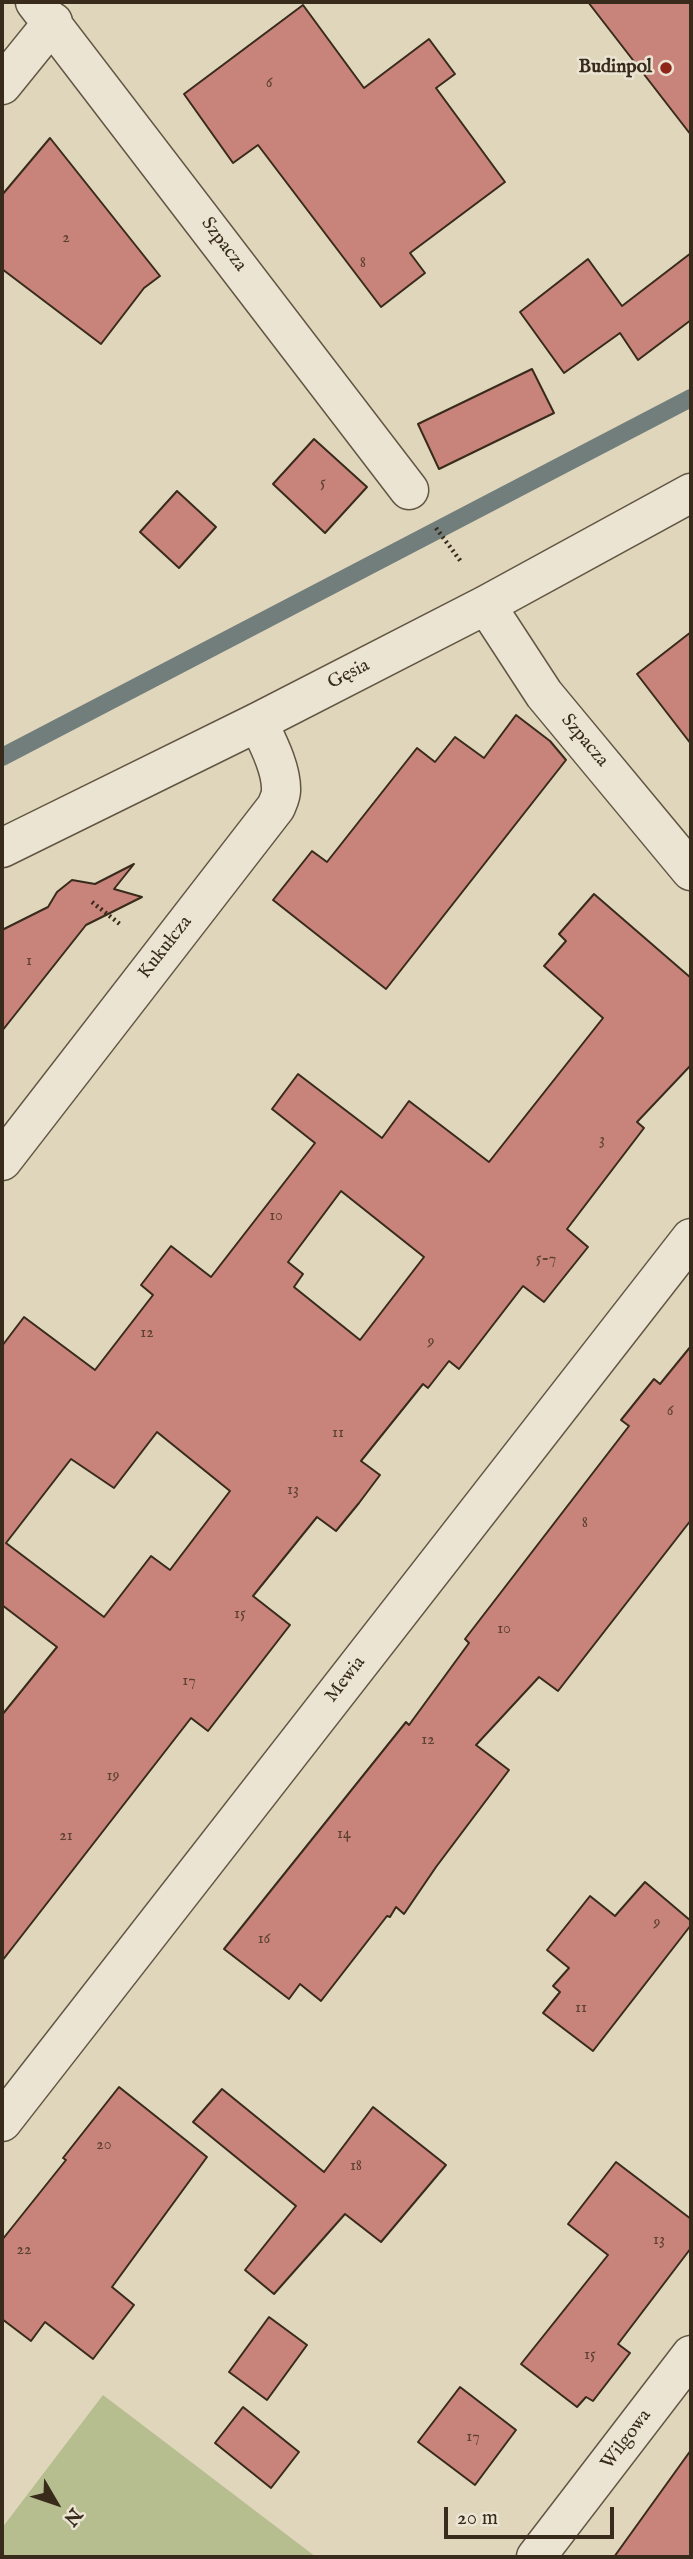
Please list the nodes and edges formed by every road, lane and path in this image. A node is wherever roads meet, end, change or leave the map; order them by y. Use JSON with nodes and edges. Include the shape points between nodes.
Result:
{"nodes":[{"id":1,"x":44,"y":12,"type":"edge"},
{"id":2,"x":2,"y":85,"type":"edge"},
{"id":3,"x":409,"y":490,"type":"dead end"},
{"id":4,"x":691,"y":492,"type":"edge"},
{"id":5,"x":433,"y":524,"type":"dead end"},
{"id":6,"x":465,"y":569,"type":"dead end"},
{"id":7,"x":486,"y":605,"type":"junction"},
{"id":8,"x":258,"y":722,"type":"junction"},
{"id":9,"x":2,"y":848,"type":"edge"},
{"id":10,"x":691,"y":872,"type":"edge"},
{"id":11,"x":2,"y":1161,"type":"edge"},
{"id":12,"x":691,"y":1238,"type":"edge"},
{"id":13,"x":2,"y":2122,"type":"edge"},
{"id":14,"x":691,"y":2356,"type":"edge"},
{"id":15,"x":537,"y":2557,"type":"edge"}],
"edges":[{"from":1,"to":2,"type":"street"},
{"from":1,"to":3,"type":"street","name":"Szpacza"},
{"from":4,"to":7,"type":"street","name":"Gęsia"},
{"from":5,"to":6,"type":"path"},
{"from":7,"to":8,"type":"street","name":"Gęsia"},
{"from":7,"to":10,"type":"street","name":"Szpacza","via":[[544,694]]},
{"from":8,"to":9,"type":"street","name":"Gęsia"},
{"from":8,"to":11,"type":"street","name":"Kukułcza","via":[[278,775],[281,790],[276,807]]},
{"from":12,"to":13,"type":"street","name":"Mewia"},
{"from":14,"to":15,"type":"street","name":"Wilgowa"}]}
